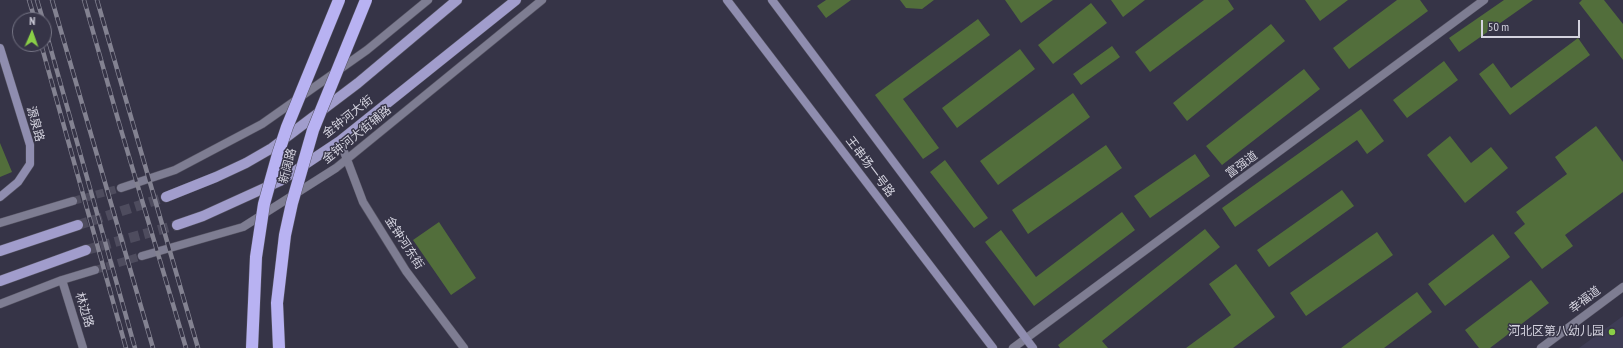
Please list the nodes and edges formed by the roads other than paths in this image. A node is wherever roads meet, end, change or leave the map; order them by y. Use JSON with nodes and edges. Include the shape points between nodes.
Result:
{"nodes":[{"id":1,"x":339,"y":0,"type":"edge"},
{"id":2,"x":366,"y":0,"type":"edge"},
{"id":3,"x":428,"y":0,"type":"edge"},
{"id":4,"x":456,"y":0,"type":"edge"},
{"id":5,"x":516,"y":0,"type":"edge"},
{"id":6,"x":542,"y":0,"type":"edge"},
{"id":7,"x":727,"y":0,"type":"edge"},
{"id":8,"x":772,"y":0,"type":"edge"},
{"id":9,"x":1484,"y":0,"type":"edge"},
{"id":10,"x":0,"y":48,"type":"edge"},
{"id":11,"x":340,"y":141,"type":"junction"},
{"id":12,"x":348,"y":160,"type":"junction"},
{"id":13,"x":121,"y":188,"type":"tunnel mouth"},
{"id":14,"x":0,"y":197,"type":"edge"},
{"id":15,"x":166,"y":197,"type":"tunnel mouth"},
{"id":16,"x":73,"y":201,"type":"tunnel mouth"},
{"id":17,"x":0,"y":223,"type":"edge"},
{"id":18,"x":78,"y":225,"type":"tunnel mouth"},
{"id":19,"x":177,"y":225,"type":"tunnel mouth"},
{"id":20,"x":86,"y":250,"type":"tunnel mouth"},
{"id":21,"x":0,"y":251,"type":"edge"},
{"id":22,"x":142,"y":256,"type":"tunnel mouth"},
{"id":23,"x":95,"y":270,"type":"tunnel mouth"},
{"id":24,"x":62,"y":280,"type":"junction"},
{"id":25,"x":0,"y":281,"type":"edge"},
{"id":26,"x":1623,"y":287,"type":"edge"},
{"id":27,"x":0,"y":304,"type":"edge"},
{"id":28,"x":1026,"y":339,"type":"junction"},
{"id":29,"x":83,"y":348,"type":"edge"},
{"id":30,"x":252,"y":348,"type":"edge"},
{"id":31,"x":279,"y":348,"type":"edge"},
{"id":32,"x":464,"y":348,"type":"edge"},
{"id":33,"x":993,"y":348,"type":"edge"},
{"id":34,"x":1013,"y":348,"type":"edge"},
{"id":35,"x":1033,"y":348,"type":"edge"},
{"id":36,"x":1541,"y":348,"type":"edge"}],
"edges":[{"from":1,"to":30,"type":"highway","name":"新阔路","bridge":true,"via":[[287,127],[264,204],[256,257]]},
{"from":2,"to":31,"type":"highway","name":"新阔路","bridge":true,"via":[[313,130],[292,203],[285,235],[277,303]]},
{"from":3,"to":13,"type":"street","via":[[367,50],[262,124],[175,170]]},
{"from":4,"to":15,"type":"main road","name":"金钟河大街","via":[[358,83],[272,148],[216,178]]},
{"from":5,"to":11,"type":"main road","name":"金钟河大街"},
{"from":6,"to":12,"type":"street","name":"金钟河大街辅路"},
{"from":7,"to":33,"type":"main road","name":"王串场一号路"},
{"from":8,"to":28,"type":"main road","name":"王串场一号路"},
{"from":9,"to":28,"type":"street","name":"富强道"},
{"from":10,"to":14,"type":"main road","name":"源泉路","via":[[30,145],[30,164],[18,182]]},
{"from":11,"to":12,"type":"street","name":"金钟河东街"},
{"from":11,"to":19,"type":"main road","name":"金钟河大街","via":[[280,181],[204,216]]},
{"from":12,"to":22,"type":"street","name":"金钟河大街辅路","via":[[243,226]]},
{"from":12,"to":32,"type":"street","name":"金钟河东街","via":[[363,202],[406,271]]},
{"from":16,"to":17,"type":"street"},
{"from":18,"to":21,"type":"main road"},
{"from":20,"to":25,"type":"main road"},
{"from":23,"to":24,"type":"street"},
{"from":24,"to":27,"type":"street"},
{"from":24,"to":29,"type":"street","name":"林边路"},
{"from":26,"to":36,"type":"street","name":"幸福道"},
{"from":28,"to":34,"type":"street","name":"富强道"},
{"from":28,"to":35,"type":"main road","name":"王串场一号路"}]}
